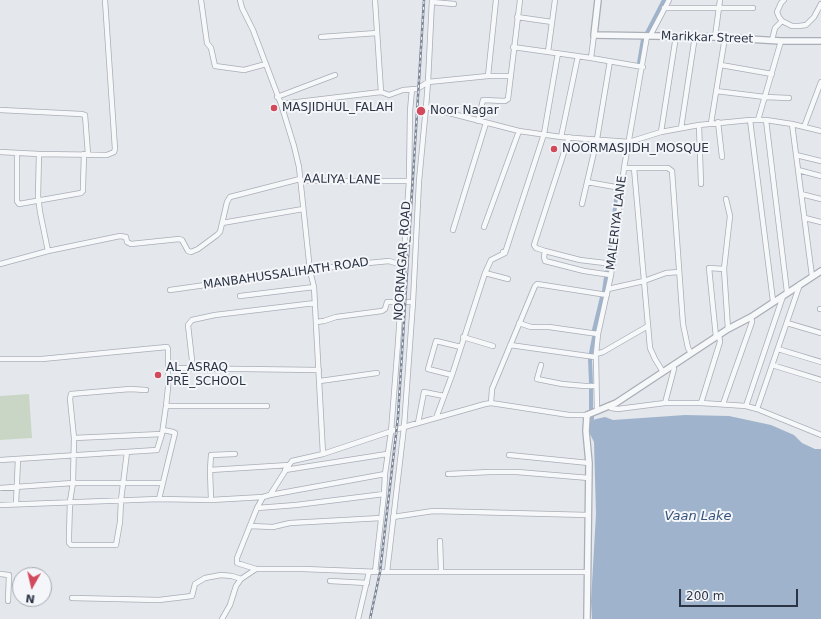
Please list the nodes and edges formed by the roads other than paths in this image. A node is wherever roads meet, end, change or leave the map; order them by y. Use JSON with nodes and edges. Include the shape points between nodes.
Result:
{"nodes":[{"id":1,"x":104,"y":0,"type":"edge"},
{"id":2,"x":201,"y":0,"type":"edge"},
{"id":3,"x":240,"y":0,"type":"edge"},
{"id":4,"x":375,"y":0,"type":"edge"},
{"id":5,"x":496,"y":0,"type":"edge"},
{"id":6,"x":520,"y":0,"type":"edge"},
{"id":7,"x":555,"y":0,"type":"edge"},
{"id":8,"x":598,"y":0,"type":"edge"},
{"id":9,"x":669,"y":0,"type":"edge"},
{"id":10,"x":720,"y":0,"type":"edge"},
{"id":11,"x":784,"y":0,"type":"edge"},
{"id":12,"x":432,"y":1,"type":"edge"},
{"id":13,"x":454,"y":4,"type":"dead end"},
{"id":14,"x":821,"y":4,"type":"edge"},
{"id":15,"x":719,"y":7,"type":"junction"},
{"id":16,"x":664,"y":8,"type":"junction"},
{"id":17,"x":753,"y":8,"type":"dead end"},
{"id":18,"x":517,"y":18,"type":"junction"},
{"id":19,"x":782,"y":21,"type":"junction"},
{"id":20,"x":552,"y":22,"type":"junction"},
{"id":21,"x":377,"y":33,"type":"junction"},
{"id":22,"x":594,"y":35,"type":"junction"},
{"id":23,"x":649,"y":36,"type":"junction"},
{"id":24,"x":676,"y":36,"type":"junction"},
{"id":25,"x":695,"y":36,"type":"junction"},
{"id":26,"x":715,"y":36,"type":"junction"},
{"id":27,"x":321,"y":37,"type":"dead end"},
{"id":28,"x":726,"y":37,"type":"junction"},
{"id":29,"x":772,"y":40,"type":"junction"},
{"id":30,"x":781,"y":41,"type":"junction"},
{"id":31,"x":821,"y":41,"type":"edge"},
{"id":32,"x":513,"y":47,"type":"junction"},
{"id":33,"x":548,"y":52,"type":"junction"},
{"id":34,"x":558,"y":54,"type":"junction"},
{"id":35,"x":578,"y":56,"type":"junction"},
{"id":36,"x":591,"y":58,"type":"junction"},
{"id":37,"x":610,"y":61,"type":"junction"},
{"id":38,"x":266,"y":64,"type":"junction"},
{"id":39,"x":721,"y":65,"type":"junction"},
{"id":40,"x":642,"y":67,"type":"junction"},
{"id":41,"x":772,"y":74,"type":"junction"},
{"id":42,"x":335,"y":75,"type":"dead end"},
{"id":43,"x":488,"y":76,"type":"junction"},
{"id":44,"x":511,"y":76,"type":"junction"},
{"id":45,"x":428,"y":82,"type":"junction"},
{"id":46,"x":821,"y":82,"type":"edge"},
{"id":47,"x":412,"y":89,"type":"junction"},
{"id":48,"x":716,"y":91,"type":"junction"},
{"id":49,"x":381,"y":92,"type":"junction"},
{"id":50,"x":277,"y":96,"type":"junction"},
{"id":51,"x":765,"y":96,"type":"junction"},
{"id":52,"x":789,"y":98,"type":"dead end"},
{"id":53,"x":281,"y":104,"type":"junction"},
{"id":54,"x":426,"y":107,"type":"junction"},
{"id":55,"x":0,"y":110,"type":"edge"},
{"id":56,"x":750,"y":120,"type":"junction"},
{"id":57,"x":758,"y":120,"type":"junction"},
{"id":58,"x":766,"y":120,"type":"junction"},
{"id":59,"x":478,"y":121,"type":"junction"},
{"id":60,"x":718,"y":122,"type":"junction"},
{"id":61,"x":486,"y":123,"type":"junction"},
{"id":62,"x":711,"y":123,"type":"junction"},
{"id":63,"x":792,"y":124,"type":"junction"},
{"id":64,"x":699,"y":125,"type":"junction"},
{"id":65,"x":804,"y":127,"type":"junction"},
{"id":66,"x":681,"y":128,"type":"junction"},
{"id":67,"x":519,"y":131,"type":"junction"},
{"id":68,"x":821,"y":131,"type":"edge"},
{"id":69,"x":661,"y":132,"type":"junction"},
{"id":70,"x":544,"y":134,"type":"junction"},
{"id":71,"x":561,"y":137,"type":"junction"},
{"id":72,"x":569,"y":138,"type":"junction"},
{"id":73,"x":597,"y":139,"type":"junction"},
{"id":74,"x":629,"y":142,"type":"junction"},
{"id":75,"x":0,"y":152,"type":"edge"},
{"id":76,"x":17,"y":153,"type":"junction"},
{"id":77,"x":39,"y":154,"type":"junction"},
{"id":78,"x":86,"y":154,"type":"junction"},
{"id":79,"x":796,"y":155,"type":"junction"},
{"id":80,"x":722,"y":157,"type":"dead end"},
{"id":81,"x":821,"y":161,"type":"edge"},
{"id":82,"x":624,"y":168,"type":"junction"},
{"id":83,"x":634,"y":168,"type":"junction"},
{"id":84,"x":798,"y":170,"type":"junction"},
{"id":85,"x":821,"y":176,"type":"edge"},
{"id":86,"x":300,"y":178,"type":"junction"},
{"id":87,"x":409,"y":181,"type":"junction"},
{"id":88,"x":587,"y":182,"type":"junction"},
{"id":89,"x":702,"y":184,"type":"dead end"},
{"id":90,"x":621,"y":188,"type":"junction"},
{"id":91,"x":801,"y":194,"type":"junction"},
{"id":92,"x":726,"y":199,"type":"dead end"},
{"id":93,"x":821,"y":199,"type":"edge"},
{"id":94,"x":39,"y":201,"type":"junction"},
{"id":95,"x":582,"y":204,"type":"dead end"},
{"id":96,"x":303,"y":209,"type":"junction"},
{"id":97,"x":805,"y":218,"type":"junction"},
{"id":98,"x":821,"y":222,"type":"edge"},
{"id":99,"x":222,"y":223,"type":"junction"},
{"id":100,"x":484,"y":228,"type":"dead end"},
{"id":101,"x":453,"y":230,"type":"dead end"},
{"id":102,"x":48,"y":251,"type":"junction"},
{"id":103,"x":545,"y":251,"type":"junction"},
{"id":104,"x":0,"y":264,"type":"edge"},
{"id":105,"x":402,"y":264,"type":"junction"},
{"id":106,"x":612,"y":264,"type":"junction"},
{"id":107,"x":724,"y":269,"type":"junction"},
{"id":108,"x":310,"y":271,"type":"junction"},
{"id":109,"x":821,"y":271,"type":"edge"},
{"id":110,"x":679,"y":272,"type":"junction"},
{"id":111,"x":485,"y":273,"type":"junction"},
{"id":112,"x":611,"y":274,"type":"junction"},
{"id":113,"x":812,"y":276,"type":"junction"},
{"id":114,"x":508,"y":279,"type":"dead end"},
{"id":115,"x":644,"y":281,"type":"junction"},
{"id":116,"x":800,"y":284,"type":"junction"},
{"id":117,"x":314,"y":287,"type":"junction"},
{"id":118,"x":608,"y":289,"type":"junction"},
{"id":119,"x":170,"y":290,"type":"dead end"},
{"id":120,"x":785,"y":293,"type":"junction"},
{"id":121,"x":607,"y":295,"type":"junction"},
{"id":122,"x":240,"y":296,"type":"dead end"},
{"id":123,"x":773,"y":301,"type":"junction"},
{"id":124,"x":400,"y":302,"type":"junction"},
{"id":125,"x":413,"y":302,"type":"junction"},
{"id":126,"x":315,"y":303,"type":"junction"},
{"id":127,"x":751,"y":317,"type":"junction"},
{"id":128,"x":316,"y":322,"type":"junction"},
{"id":129,"x":787,"y":322,"type":"junction"},
{"id":130,"x":519,"y":323,"type":"junction"},
{"id":131,"x":648,"y":326,"type":"junction"},
{"id":132,"x":728,"y":329,"type":"junction"},
{"id":133,"x":821,"y":333,"type":"edge"},
{"id":134,"x":598,"y":334,"type":"junction"},
{"id":135,"x":718,"y":336,"type":"junction"},
{"id":136,"x":463,"y":337,"type":"junction"},
{"id":137,"x":510,"y":345,"type":"junction"},
{"id":138,"x":492,"y":346,"type":"dead end"},
{"id":139,"x":461,"y":347,"type":"junction"},
{"id":140,"x":778,"y":349,"type":"junction"},
{"id":141,"x":691,"y":353,"type":"junction"},
{"id":142,"x":596,"y":355,"type":"junction"},
{"id":143,"x":0,"y":359,"type":"edge"},
{"id":144,"x":821,"y":362,"type":"edge"},
{"id":145,"x":541,"y":365,"type":"dead end"},
{"id":146,"x":673,"y":365,"type":"junction"},
{"id":147,"x":772,"y":365,"type":"junction"},
{"id":148,"x":168,"y":368,"type":"junction"},
{"id":149,"x":193,"y":369,"type":"junction"},
{"id":150,"x":319,"y":370,"type":"junction"},
{"id":151,"x":663,"y":372,"type":"junction"},
{"id":152,"x":376,"y":373,"type":"dead end"},
{"id":153,"x":452,"y":375,"type":"junction"},
{"id":154,"x":821,"y":380,"type":"edge"},
{"id":155,"x":320,"y":381,"type":"junction"},
{"id":156,"x":596,"y":386,"type":"junction"},
{"id":157,"x":146,"y":390,"type":"dead end"},
{"id":158,"x":444,"y":396,"type":"junction"},
{"id":159,"x":491,"y":403,"type":"junction"},
{"id":160,"x":665,"y":403,"type":"junction"},
{"id":161,"x":701,"y":403,"type":"junction"},
{"id":162,"x":723,"y":404,"type":"junction"},
{"id":163,"x":166,"y":406,"type":"junction"},
{"id":164,"x":268,"y":406,"type":"dead end"},
{"id":165,"x":608,"y":406,"type":"junction"},
{"id":166,"x":746,"y":406,"type":"junction"},
{"id":167,"x":757,"y":409,"type":"junction"},
{"id":168,"x":597,"y":411,"type":"junction"},
{"id":169,"x":587,"y":414,"type":"junction"},
{"id":170,"x":436,"y":418,"type":"junction"},
{"id":171,"x":418,"y":423,"type":"junction"},
{"id":172,"x":404,"y":427,"type":"junction"},
{"id":173,"x":162,"y":432,"type":"junction"},
{"id":174,"x":391,"y":432,"type":"junction"},
{"id":175,"x":821,"y":435,"type":"edge"},
{"id":176,"x":74,"y":438,"type":"junction"},
{"id":177,"x":127,"y":452,"type":"junction"},
{"id":178,"x":235,"y":454,"type":"dead end"},
{"id":179,"x":323,"y":454,"type":"junction"},
{"id":180,"x":388,"y":454,"type":"junction"},
{"id":181,"x":74,"y":455,"type":"junction"},
{"id":182,"x":509,"y":455,"type":"dead end"},
{"id":183,"x":18,"y":459,"type":"junction"},
{"id":184,"x":0,"y":460,"type":"edge"},
{"id":185,"x":589,"y":463,"type":"junction"},
{"id":186,"x":289,"y":465,"type":"junction"},
{"id":187,"x":210,"y":470,"type":"junction"},
{"id":188,"x":286,"y":470,"type":"junction"},
{"id":189,"x":385,"y":474,"type":"junction"},
{"id":190,"x":448,"y":474,"type":"dead end"},
{"id":191,"x":589,"y":478,"type":"junction"},
{"id":192,"x":123,"y":482,"type":"junction"},
{"id":193,"x":73,"y":483,"type":"junction"},
{"id":194,"x":163,"y":483,"type":"junction"},
{"id":195,"x":17,"y":487,"type":"junction"},
{"id":196,"x":0,"y":488,"type":"edge"},
{"id":197,"x":384,"y":494,"type":"junction"},
{"id":198,"x":270,"y":495,"type":"junction"},
{"id":199,"x":263,"y":497,"type":"junction"},
{"id":200,"x":159,"y":499,"type":"junction"},
{"id":201,"x":121,"y":500,"type":"junction"},
{"id":202,"x":211,"y":500,"type":"junction"},
{"id":203,"x":70,"y":501,"type":"junction"},
{"id":204,"x":16,"y":504,"type":"junction"},
{"id":205,"x":0,"y":505,"type":"edge"},
{"id":206,"x":257,"y":508,"type":"junction"},
{"id":207,"x":588,"y":515,"type":"junction"},
{"id":208,"x":393,"y":517,"type":"junction"},
{"id":209,"x":381,"y":518,"type":"junction"},
{"id":210,"x":250,"y":526,"type":"junction"},
{"id":211,"x":440,"y":541,"type":"dead end"},
{"id":212,"x":256,"y":569,"type":"junction"},
{"id":213,"x":346,"y":571,"type":"junction"},
{"id":214,"x":441,"y":571,"type":"junction"},
{"id":215,"x":369,"y":572,"type":"junction"},
{"id":216,"x":375,"y":572,"type":"junction"},
{"id":217,"x":387,"y":572,"type":"junction"},
{"id":218,"x":587,"y":572,"type":"junction"},
{"id":219,"x":0,"y":574,"type":"edge"},
{"id":220,"x":241,"y":579,"type":"junction"},
{"id":221,"x":330,"y":581,"type":"dead end"},
{"id":222,"x":346,"y":582,"type":"junction"},
{"id":223,"x":367,"y":583,"type":"junction"},
{"id":224,"x":72,"y":598,"type":"dead end"},
{"id":225,"x":8,"y":601,"type":"dead end"},
{"id":226,"x":222,"y":619,"type":"edge"},
{"id":227,"x":358,"y":619,"type":"edge"},
{"id":228,"x":586,"y":619,"type":"edge"}],
"edges":[{"from":1,"to":78,"type":"street","via":[[116,149],[107,155]]},
{"from":2,"to":38,"type":"street","via":[[207,43],[216,66],[244,70]]},
{"from":3,"to":38,"type":"street"},
{"from":4,"to":21,"type":"street"},
{"from":5,"to":43,"type":"street"},
{"from":6,"to":18,"type":"street"},
{"from":7,"to":20,"type":"street"},
{"from":8,"to":22,"type":"street"},
{"from":9,"to":16,"type":"street","name":"MALERIYA LANE"},
{"from":10,"to":15,"type":"street"},
{"from":11,"to":19,"type":"street","via":[[777,12]]},
{"from":12,"to":13,"type":"street"},
{"from":12,"to":45,"type":"street"},
{"from":14,"to":19,"type":"street","via":[[806,25],[792,26]]},
{"from":15,"to":16,"type":"street"},
{"from":15,"to":17,"type":"street"},
{"from":15,"to":26,"type":"street"},
{"from":16,"to":23,"type":"street","name":"MALERIYA LANE"},
{"from":18,"to":20,"type":"street"},
{"from":18,"to":32,"type":"street"},
{"from":19,"to":29,"type":"street","via":[[775,28]]},
{"from":20,"to":33,"type":"street"},
{"from":21,"to":27,"type":"street"},
{"from":21,"to":49,"type":"street"},
{"from":22,"to":23,"type":"street","name":"Marikkar Street"},
{"from":22,"to":36,"type":"street"},
{"from":23,"to":24,"type":"street","name":"Marikkar Street"},
{"from":23,"to":40,"type":"street","name":"MALERIYA LANE"},
{"from":24,"to":25,"type":"street","name":"Marikkar Street"},
{"from":24,"to":69,"type":"street"},
{"from":25,"to":26,"type":"street","name":"Marikkar Street"},
{"from":25,"to":66,"type":"street"},
{"from":26,"to":28,"type":"street","name":"Marikkar Street"},
{"from":28,"to":29,"type":"street","name":"Marikkar Street"},
{"from":28,"to":39,"type":"street"},
{"from":29,"to":30,"type":"street","name":"Marikkar Street"},
{"from":30,"to":31,"type":"street","name":"Marikkar Street"},
{"from":30,"to":41,"type":"street"},
{"from":32,"to":33,"type":"street"},
{"from":32,"to":44,"type":"street"},
{"from":33,"to":34,"type":"street"},
{"from":34,"to":35,"type":"street"},
{"from":34,"to":70,"type":"street"},
{"from":35,"to":36,"type":"street"},
{"from":35,"to":71,"type":"street"},
{"from":36,"to":37,"type":"street"},
{"from":37,"to":40,"type":"street"},
{"from":37,"to":73,"type":"street"},
{"from":38,"to":50,"type":"street"},
{"from":39,"to":41,"type":"street"},
{"from":39,"to":48,"type":"street"},
{"from":40,"to":74,"type":"street","name":"MALERIYA LANE"},
{"from":41,"to":51,"type":"street"},
{"from":42,"to":50,"type":"street"},
{"from":43,"to":44,"type":"street"},
{"from":43,"to":45,"type":"street"},
{"from":44,"to":59,"type":"street","via":[[508,100],[483,100]]},
{"from":45,"to":47,"type":"street"},
{"from":45,"to":54,"type":"street"},
{"from":46,"to":65,"type":"street"},
{"from":47,"to":49,"type":"street","via":[[389,95]]},
{"from":47,"to":87,"type":"street","name":"NOORNAGAR_ROAD"},
{"from":48,"to":51,"type":"street"},
{"from":48,"to":62,"type":"street"},
{"from":49,"to":53,"type":"street"},
{"from":50,"to":53,"type":"street"},
{"from":51,"to":52,"type":"street"},
{"from":51,"to":57,"type":"street"},
{"from":53,"to":86,"type":"street","via":[[294,146]]},
{"from":54,"to":59,"type":"street"},
{"from":54,"to":125,"type":"street","via":[[419,181]]},
{"from":55,"to":78,"type":"street","via":[[85,115]]},
{"from":56,"to":57,"type":"street"},
{"from":56,"to":60,"type":"street"},
{"from":56,"to":123,"type":"street"},
{"from":57,"to":58,"type":"street"},
{"from":58,"to":63,"type":"street"},
{"from":58,"to":120,"type":"street"},
{"from":59,"to":61,"type":"street"},
{"from":60,"to":62,"type":"street"},
{"from":60,"to":80,"type":"street"},
{"from":61,"to":67,"type":"street"},
{"from":61,"to":101,"type":"street"},
{"from":62,"to":64,"type":"street"},
{"from":63,"to":65,"type":"street"},
{"from":63,"to":79,"type":"street"},
{"from":64,"to":66,"type":"street"},
{"from":64,"to":89,"type":"street"},
{"from":65,"to":68,"type":"street"},
{"from":66,"to":69,"type":"street"},
{"from":67,"to":70,"type":"street"},
{"from":67,"to":100,"type":"street"},
{"from":69,"to":74,"type":"street"},
{"from":70,"to":71,"type":"street"},
{"from":70,"to":111,"type":"street","via":[[504,252],[490,260]]},
{"from":71,"to":72,"type":"street"},
{"from":72,"to":73,"type":"street"},
{"from":72,"to":103,"type":"street","via":[[534,245]]},
{"from":73,"to":74,"type":"street"},
{"from":73,"to":88,"type":"street"},
{"from":74,"to":82,"type":"street","name":"MALERIYA LANE"},
{"from":75,"to":76,"type":"street"},
{"from":76,"to":77,"type":"street"},
{"from":76,"to":94,"type":"street","via":[[17,201],[19,204]]},
{"from":77,"to":78,"type":"street"},
{"from":77,"to":94,"type":"street"},
{"from":78,"to":94,"type":"street","via":[[83,191]]},
{"from":79,"to":81,"type":"street"},
{"from":79,"to":84,"type":"street"},
{"from":82,"to":83,"type":"street"},
{"from":82,"to":90,"type":"street","name":"MALERIYA LANE"},
{"from":83,"to":110,"type":"street","via":[[668,168],[672,172]]},
{"from":83,"to":115,"type":"street"},
{"from":84,"to":85,"type":"street"},
{"from":84,"to":91,"type":"street"},
{"from":86,"to":87,"type":"street","name":"AALIYA LANE","via":[[304,181]]},
{"from":86,"to":96,"type":"street"},
{"from":86,"to":99,"type":"street","name":"AALIYA LANE","via":[[230,197]]},
{"from":87,"to":105,"type":"street","name":"NOORNAGAR_ROAD"},
{"from":88,"to":90,"type":"street"},
{"from":88,"to":95,"type":"street"},
{"from":90,"to":106,"type":"street","name":"MALERIYA LANE"},
{"from":91,"to":93,"type":"street"},
{"from":91,"to":97,"type":"street"},
{"from":92,"to":107,"type":"street","via":[[730,216]]},
{"from":94,"to":102,"type":"street"},
{"from":96,"to":99,"type":"street"},
{"from":96,"to":108,"type":"street"},
{"from":97,"to":98,"type":"street"},
{"from":97,"to":113,"type":"street"},
{"from":99,"to":102,"type":"street","via":[[218,235],[191,252],[179,239],[131,244],[127,242],[126,237],[120,236]]},
{"from":102,"to":104,"type":"street"},
{"from":103,"to":106,"type":"street","via":[[580,260]]},
{"from":103,"to":112,"type":"street","via":[[545,261],[584,271]]},
{"from":105,"to":108,"type":"street","name":"MANBAHUSSALIHATH ROAD","via":[[389,261]]},
{"from":105,"to":124,"type":"street","name":"NOORNAGAR_ROAD"},
{"from":106,"to":112,"type":"street","name":"MALERIYA LANE"},
{"from":107,"to":132,"type":"street"},
{"from":107,"to":135,"type":"street","via":[[709,268]]},
{"from":108,"to":117,"type":"street"},
{"from":108,"to":119,"type":"street","name":"MANBAHUSSALIHATH ROAD"},
{"from":109,"to":113,"type":"street"},
{"from":110,"to":115,"type":"street","via":[[666,273]]},
{"from":110,"to":141,"type":"street","via":[[684,334]]},
{"from":111,"to":114,"type":"street"},
{"from":111,"to":136,"type":"street"},
{"from":112,"to":118,"type":"street","name":"MALERIYA LANE"},
{"from":113,"to":116,"type":"street"},
{"from":115,"to":118,"type":"street"},
{"from":115,"to":131,"type":"street"},
{"from":116,"to":120,"type":"street"},
{"from":116,"to":129,"type":"street"},
{"from":117,"to":122,"type":"street"},
{"from":117,"to":126,"type":"street"},
{"from":118,"to":121,"type":"street","name":"MALERIYA LANE"},
{"from":120,"to":123,"type":"street"},
{"from":120,"to":166,"type":"street"},
{"from":121,"to":130,"type":"street","via":[[537,284]]},
{"from":121,"to":134,"type":"street","name":"MALERIYA LANE"},
{"from":123,"to":127,"type":"street"},
{"from":124,"to":125,"type":"street"},
{"from":124,"to":128,"type":"street","via":[[386,302],[382,311]]},
{"from":124,"to":174,"type":"street","name":"NOORNAGAR_ROAD"},
{"from":125,"to":172,"type":"street"},
{"from":126,"to":128,"type":"street"},
{"from":126,"to":149,"type":"street","via":[[192,320],[188,325]]},
{"from":127,"to":132,"type":"street"},
{"from":127,"to":162,"type":"street","via":[[752,322]]},
{"from":128,"to":150,"type":"street"},
{"from":129,"to":133,"type":"street"},
{"from":129,"to":140,"type":"street"},
{"from":130,"to":134,"type":"street","via":[[531,327]]},
{"from":130,"to":137,"type":"street"},
{"from":131,"to":142,"type":"street"},
{"from":131,"to":151,"type":"street","via":[[650,348]]},
{"from":132,"to":135,"type":"street"},
{"from":134,"to":142,"type":"street","name":"MALERIYA LANE"},
{"from":135,"to":141,"type":"street"},
{"from":135,"to":161,"type":"street","via":[[720,342]]},
{"from":136,"to":138,"type":"street"},
{"from":136,"to":139,"type":"street"},
{"from":137,"to":142,"type":"street"},
{"from":137,"to":159,"type":"street","via":[[492,389]]},
{"from":139,"to":153,"type":"street"},
{"from":139,"to":153,"type":"street","via":[[436,341],[428,369]]},
{"from":140,"to":144,"type":"street"},
{"from":140,"to":147,"type":"street"},
{"from":141,"to":146,"type":"street"},
{"from":142,"to":156,"type":"street","name":"MALERIYA LANE"},
{"from":143,"to":148,"type":"street","via":[[42,359],[166,347]]},
{"from":145,"to":156,"type":"street","via":[[537,379],[562,384]]},
{"from":146,"to":151,"type":"street"},
{"from":146,"to":160,"type":"street"},
{"from":147,"to":154,"type":"street"},
{"from":147,"to":167,"type":"street"},
{"from":148,"to":149,"type":"street"},
{"from":148,"to":163,"type":"street"},
{"from":149,"to":150,"type":"street"},
{"from":150,"to":155,"type":"street"},
{"from":151,"to":165,"type":"street"},
{"from":152,"to":155,"type":"street"},
{"from":153,"to":158,"type":"street"},
{"from":155,"to":179,"type":"street"},
{"from":156,"to":168,"type":"street","name":"MALERIYA LANE"},
{"from":157,"to":176,"type":"street","via":[[71,394]]},
{"from":158,"to":170,"type":"street"},
{"from":158,"to":171,"type":"street","via":[[424,392]]},
{"from":159,"to":169,"type":"street","via":[[569,415]]},
{"from":159,"to":170,"type":"street"},
{"from":160,"to":161,"type":"street"},
{"from":160,"to":165,"type":"street","via":[[618,409]]},
{"from":161,"to":162,"type":"street"},
{"from":162,"to":166,"type":"street"},
{"from":163,"to":164,"type":"street"},
{"from":163,"to":173,"type":"street"},
{"from":165,"to":168,"type":"street"},
{"from":166,"to":167,"type":"street"},
{"from":167,"to":175,"type":"street"},
{"from":168,"to":169,"type":"street"},
{"from":169,"to":185,"type":"street"},
{"from":170,"to":171,"type":"street"},
{"from":171,"to":172,"type":"street"},
{"from":172,"to":174,"type":"street"},
{"from":172,"to":208,"type":"street"},
{"from":173,"to":176,"type":"street"},
{"from":173,"to":177,"type":"street","via":[[157,450]]},
{"from":173,"to":194,"type":"street","via":[[175,433]]},
{"from":174,"to":179,"type":"street"},
{"from":174,"to":180,"type":"street","name":"NOORNAGAR_ROAD"},
{"from":176,"to":181,"type":"street"},
{"from":177,"to":181,"type":"street"},
{"from":177,"to":192,"type":"street"},
{"from":178,"to":187,"type":"street","via":[[211,455]]},
{"from":179,"to":186,"type":"street","via":[[297,459]]},
{"from":180,"to":188,"type":"street"},
{"from":180,"to":189,"type":"street","name":"NOORNAGAR_ROAD"},
{"from":181,"to":183,"type":"street"},
{"from":181,"to":193,"type":"street"},
{"from":182,"to":185,"type":"street"},
{"from":183,"to":184,"type":"street"},
{"from":183,"to":195,"type":"street"},
{"from":185,"to":191,"type":"street"},
{"from":186,"to":187,"type":"street"},
{"from":186,"to":188,"type":"street"},
{"from":187,"to":202,"type":"street"},
{"from":188,"to":198,"type":"street"},
{"from":189,"to":197,"type":"street","name":"NOORNAGAR_ROAD"},
{"from":189,"to":198,"type":"street"},
{"from":190,"to":191,"type":"street","via":[[517,472]]},
{"from":191,"to":207,"type":"street"},
{"from":192,"to":193,"type":"street"},
{"from":192,"to":194,"type":"street"},
{"from":192,"to":201,"type":"street"},
{"from":193,"to":195,"type":"street"},
{"from":193,"to":203,"type":"street"},
{"from":194,"to":200,"type":"street"},
{"from":195,"to":196,"type":"street"},
{"from":195,"to":204,"type":"street"},
{"from":197,"to":206,"type":"street"},
{"from":197,"to":209,"type":"street","name":"NOORNAGAR_ROAD"},
{"from":198,"to":199,"type":"street"},
{"from":199,"to":202,"type":"street"},
{"from":199,"to":206,"type":"street"},
{"from":200,"to":201,"type":"street"},
{"from":200,"to":202,"type":"street"},
{"from":201,"to":203,"type":"street"},
{"from":201,"to":203,"type":"street","via":[[115,546],[69,543]]},
{"from":203,"to":204,"type":"street"},
{"from":204,"to":205,"type":"street"},
{"from":206,"to":210,"type":"street"},
{"from":207,"to":208,"type":"street","via":[[433,511]]},
{"from":207,"to":218,"type":"street"},
{"from":208,"to":217,"type":"street"},
{"from":209,"to":210,"type":"street","via":[[273,527]]},
{"from":209,"to":216,"type":"street","name":"NOORNAGAR_ROAD"},
{"from":210,"to":212,"type":"street","via":[[236,558],[237,563]]},
{"from":211,"to":214,"type":"street"},
{"from":212,"to":213,"type":"street"},
{"from":212,"to":220,"type":"street"},
{"from":213,"to":215,"type":"street"},
{"from":213,"to":222,"type":"street"},
{"from":214,"to":217,"type":"street"},
{"from":214,"to":218,"type":"street"},
{"from":215,"to":216,"type":"street"},
{"from":215,"to":223,"type":"street"},
{"from":216,"to":217,"type":"street"},
{"from":218,"to":228,"type":"street"},
{"from":219,"to":225,"type":"street","via":[[9,575]]},
{"from":220,"to":224,"type":"street","via":[[221,575],[205,578],[195,584],[192,596],[159,600]]},
{"from":220,"to":226,"type":"street"},
{"from":221,"to":222,"type":"street"},
{"from":222,"to":223,"type":"street"},
{"from":223,"to":227,"type":"street"}]}
